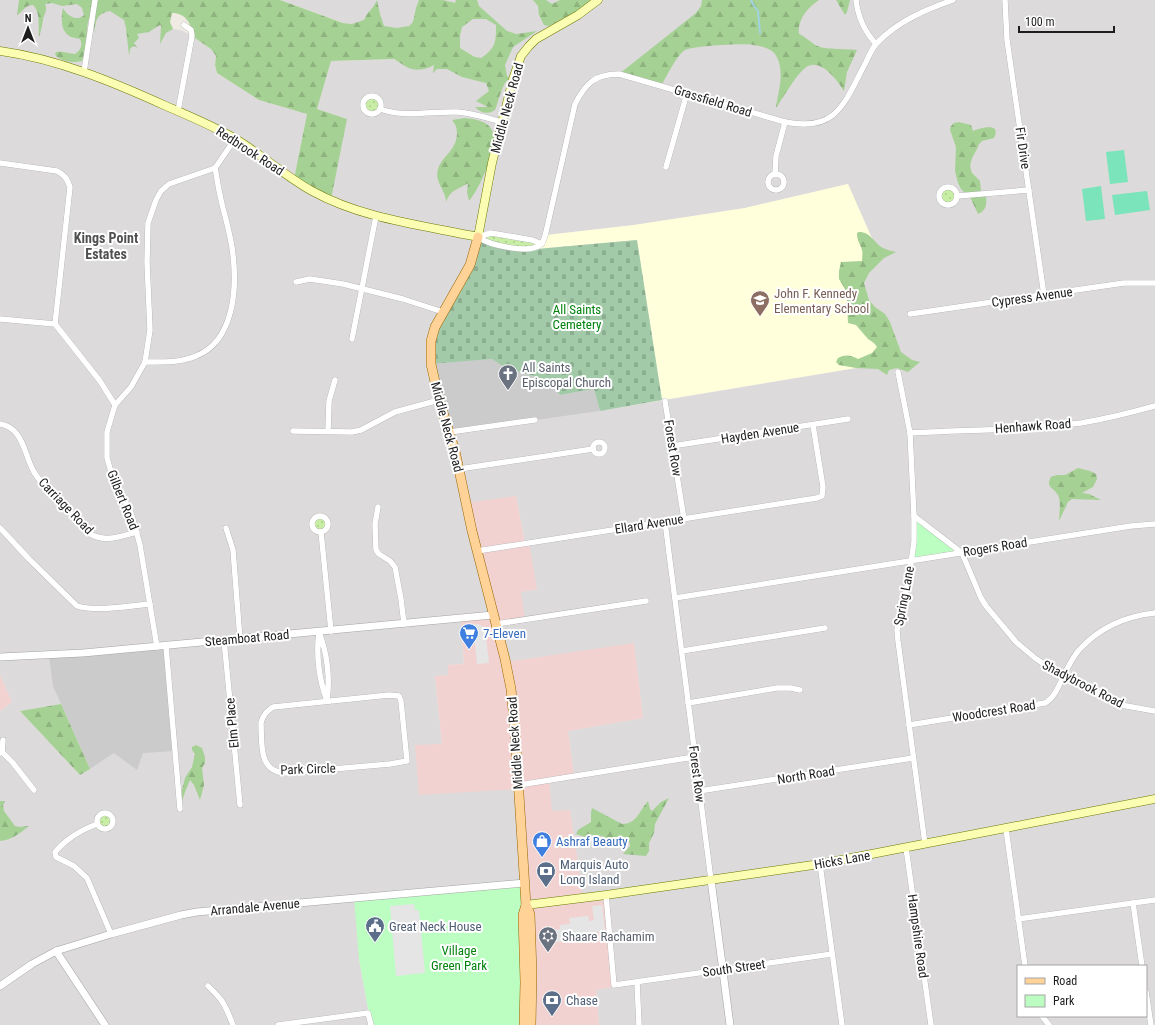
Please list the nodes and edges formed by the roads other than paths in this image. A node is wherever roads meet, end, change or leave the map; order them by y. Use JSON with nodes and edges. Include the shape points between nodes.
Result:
{"nodes":[{"id":1,"x":95,"y":0,"type":"edge"},
{"id":2,"x":598,"y":0,"type":"edge"},
{"id":3,"x":856,"y":0,"type":"edge"},
{"id":4,"x":953,"y":0,"type":"edge"},
{"id":5,"x":1005,"y":0,"type":"edge"},
{"id":6,"x":184,"y":25,"type":"dead end"},
{"id":7,"x":876,"y":44,"type":"junction"},
{"id":8,"x":0,"y":51,"type":"edge"},
{"id":9,"x":84,"y":72,"type":"junction"},
{"id":10,"x":688,"y":94,"type":"junction"},
{"id":11,"x":380,"y":109,"type":"dead end"},
{"id":12,"x":178,"y":111,"type":"junction"},
{"id":13,"x":502,"y":122,"type":"junction"},
{"id":14,"x":785,"y":122,"type":"junction"},
{"id":15,"x":235,"y":139,"type":"junction"},
{"id":16,"x":0,"y":163,"type":"edge"},
{"id":17,"x":666,"y":167,"type":"dead end"},
{"id":18,"x":215,"y":168,"type":"junction"},
{"id":19,"x":774,"y":174,"type":"dead end"},
{"id":20,"x":1029,"y":190,"type":"junction"},
{"id":21,"x":957,"y":196,"type":"dead end"},
{"id":22,"x":376,"y":216,"type":"junction"},
{"id":23,"x":478,"y":237,"type":"junction"},
{"id":24,"x":542,"y":244,"type":"junction"},
{"id":25,"x":296,"y":282,"type":"dead end"},
{"id":26,"x":1155,"y":283,"type":"edge"},
{"id":27,"x":362,"y":289,"type":"junction"},
{"id":28,"x":1044,"y":295,"type":"junction"},
{"id":29,"x":443,"y":312,"type":"junction"},
{"id":30,"x":910,"y":314,"type":"dead end"},
{"id":31,"x":0,"y":319,"type":"edge"},
{"id":32,"x":55,"y":324,"type":"junction"},
{"id":33,"x":352,"y":339,"type":"dead end"},
{"id":34,"x":145,"y":362,"type":"junction"},
{"id":35,"x":898,"y":372,"type":"dead end"},
{"id":36,"x":335,"y":380,"type":"dead end"},
{"id":37,"x":439,"y":400,"type":"junction"},
{"id":38,"x":665,"y":401,"type":"dead end"},
{"id":39,"x":116,"y":405,"type":"junction"},
{"id":40,"x":1155,"y":406,"type":"edge"},
{"id":41,"x":535,"y":420,"type":"dead end"},
{"id":42,"x":848,"y":420,"type":"dead end"},
{"id":43,"x":0,"y":424,"type":"edge"},
{"id":44,"x":813,"y":425,"type":"junction"},
{"id":45,"x":293,"y":431,"type":"dead end"},
{"id":46,"x":328,"y":431,"type":"junction"},
{"id":47,"x":450,"y":432,"type":"junction"},
{"id":48,"x":910,"y":433,"type":"junction"},
{"id":49,"x":672,"y":446,"type":"junction"},
{"id":50,"x":593,"y":449,"type":"dead end"},
{"id":51,"x":459,"y":469,"type":"junction"},
{"id":52,"x":378,"y":507,"type":"dead end"},
{"id":53,"x":914,"y":516,"type":"junction"},
{"id":54,"x":684,"y":519,"type":"junction"},
{"id":55,"x":665,"y":522,"type":"junction"},
{"id":56,"x":1155,"y":524,"type":"edge"},
{"id":57,"x":0,"y":528,"type":"edge"},
{"id":58,"x":226,"y":528,"type":"dead end"},
{"id":59,"x":137,"y":532,"type":"junction"},
{"id":60,"x":321,"y":532,"type":"dead end"},
{"id":61,"x":477,"y":551,"type":"junction"},
{"id":62,"x":962,"y":553,"type":"junction"},
{"id":63,"x":911,"y":560,"type":"junction"},
{"id":64,"x":675,"y":598,"type":"junction"},
{"id":65,"x":646,"y":602,"type":"dead end"},
{"id":66,"x":150,"y":604,"type":"junction"},
{"id":67,"x":1155,"y":613,"type":"edge"},
{"id":68,"x":495,"y":620,"type":"junction"},
{"id":69,"x":404,"y":624,"type":"junction"},
{"id":70,"x":825,"y":628,"type":"dead end"},
{"id":71,"x":331,"y":630,"type":"junction"},
{"id":72,"x":319,"y":632,"type":"junction"},
{"id":73,"x":240,"y":639,"type":"junction"},
{"id":74,"x":224,"y":640,"type":"junction"},
{"id":75,"x":166,"y":646,"type":"junction"},
{"id":76,"x":157,"y":647,"type":"junction"},
{"id":77,"x":682,"y":651,"type":"junction"},
{"id":78,"x":0,"y":657,"type":"edge"},
{"id":79,"x":1064,"y":675,"type":"junction"},
{"id":80,"x":800,"y":690,"type":"dead end"},
{"id":81,"x":327,"y":701,"type":"junction"},
{"id":82,"x":688,"y":703,"type":"junction"},
{"id":83,"x":1155,"y":711,"type":"edge"},
{"id":84,"x":909,"y":725,"type":"junction"},
{"id":85,"x":3,"y":740,"type":"dead end"},
{"id":86,"x":1,"y":753,"type":"edge"},
{"id":87,"x":694,"y":757,"type":"junction"},
{"id":88,"x":913,"y":758,"type":"junction"},
{"id":89,"x":519,"y":785,"type":"junction"},
{"id":90,"x":34,"y":790,"type":"dead end"},
{"id":91,"x":699,"y":792,"type":"junction"},
{"id":92,"x":1155,"y":799,"type":"edge"},
{"id":93,"x":240,"y":805,"type":"dead end"},
{"id":94,"x":180,"y":809,"type":"dead end"},
{"id":95,"x":97,"y":824,"type":"dead end"},
{"id":96,"x":1006,"y":829,"type":"junction"},
{"id":97,"x":924,"y":844,"type":"junction"},
{"id":98,"x":906,"y":848,"type":"junction"},
{"id":99,"x":820,"y":864,"type":"junction"},
{"id":100,"x":711,"y":880,"type":"junction"},
{"id":101,"x":524,"y":883,"type":"junction"},
{"id":102,"x":606,"y":895,"type":"junction"},
{"id":103,"x":1155,"y":900,"type":"edge"},
{"id":104,"x":1133,"y":903,"type":"junction"},
{"id":105,"x":526,"y":905,"type":"junction"},
{"id":106,"x":1018,"y":919,"type":"junction"},
{"id":107,"x":111,"y":934,"type":"junction"},
{"id":108,"x":56,"y":951,"type":"junction"},
{"id":109,"x":832,"y":954,"type":"junction"},
{"id":110,"x":1025,"y":965,"type":"edge"},
{"id":111,"x":1142,"y":965,"type":"edge"},
{"id":112,"x":723,"y":970,"type":"junction"},
{"id":113,"x":637,"y":982,"type":"junction"},
{"id":114,"x":1,"y":983,"type":"edge"},
{"id":115,"x":208,"y":986,"type":"dead end"},
{"id":116,"x":1147,"y":999,"type":"edge"},
{"id":117,"x":105,"y":1025,"type":"edge"},
{"id":118,"x":232,"y":1025,"type":"edge"},
{"id":119,"x":281,"y":1025,"type":"edge"},
{"id":120,"x":371,"y":1025,"type":"edge"},
{"id":121,"x":524,"y":1025,"type":"edge"},
{"id":122,"x":531,"y":1025,"type":"edge"},
{"id":123,"x":639,"y":1025,"type":"edge"},
{"id":124,"x":730,"y":1025,"type":"edge"},
{"id":125,"x":842,"y":1025,"type":"edge"},
{"id":126,"x":931,"y":1025,"type":"edge"},
{"id":127,"x":1151,"y":1025,"type":"edge"}],
"edges":[{"from":1,"to":9,"type":"street"},
{"from":2,"to":13,"type":"main road","name":"Middle Neck Road","via":[[578,15],[536,39],[521,56]]},
{"from":3,"to":7,"type":"street","via":[[862,26]]},
{"from":4,"to":7,"type":"street","name":"Grassfield Road","via":[[911,17]]},
{"from":5,"to":20,"type":"street","name":"Fir Drive","via":[[1007,40]]},
{"from":6,"to":12,"type":"street","via":[[191,30],[192,36]]},
{"from":7,"to":14,"type":"street","name":"Grassfield Road","via":[[844,103],[834,115],[814,124]]},
{"from":8,"to":9,"type":"main road","name":"Redbrook Road","via":[[38,58]]},
{"from":9,"to":12,"type":"main road","name":"Redbrook Road","via":[[117,83]]},
{"from":10,"to":14,"type":"street","name":"Grassfield Road"},
{"from":10,"to":17,"type":"street"},
{"from":10,"to":24,"type":"street","name":"Grassfield Road","via":[[619,74],[601,76],[592,80],[582,90],[575,104]]},
{"from":11,"to":13,"type":"street","via":[[398,114],[466,113]]},
{"from":12,"to":15,"type":"main road","name":"Redbrook Road"},
{"from":13,"to":23,"type":"main road","name":"Middle Neck Road"},
{"from":14,"to":19,"type":"street"},
{"from":15,"to":18,"type":"street"},
{"from":15,"to":22,"type":"main road","name":"Redbrook Road","via":[[312,191],[350,208]]},
{"from":16,"to":32,"type":"street","via":[[57,171],[67,178],[70,187]]},
{"from":18,"to":34,"type":"street","via":[[169,184],[161,191],[151,210],[147,236],[150,330]]},
{"from":18,"to":34,"type":"street","via":[[233,256],[233,294],[226,326],[218,340],[197,356],[182,361]]},
{"from":20,"to":21,"type":"street"},
{"from":20,"to":28,"type":"street","name":"Fir Drive"},
{"from":22,"to":23,"type":"main road","name":"Redbrook Road"},
{"from":22,"to":27,"type":"street"},
{"from":23,"to":24,"type":"street","via":[[491,233]]},
{"from":23,"to":24,"type":"street","via":[[484,242],[524,249]]},
{"from":23,"to":29,"type":"main road","name":"Middle Neck Road","via":[[470,266]]},
{"from":25,"to":27,"type":"street","via":[[314,279]]},
{"from":26,"to":28,"type":"street","name":"Cypress Avenue","via":[[1124,283]]},
{"from":27,"to":29,"type":"street"},
{"from":27,"to":33,"type":"street"},
{"from":28,"to":30,"type":"street","name":"Cypress Avenue"},
{"from":29,"to":37,"type":"main road","name":"Middle Neck Road","via":[[435,327],[430,352]]},
{"from":31,"to":32,"type":"street"},
{"from":32,"to":39,"type":"street"},
{"from":34,"to":39,"type":"street","name":"Gilbert Road"},
{"from":35,"to":48,"type":"street","name":"Spring Lane"},
{"from":36,"to":46,"type":"street","via":[[329,401]]},
{"from":37,"to":46,"type":"street","via":[[395,412],[360,430]]},
{"from":37,"to":47,"type":"main road","name":"Middle Neck Road"},
{"from":38,"to":49,"type":"street","name":"Forest Row"},
{"from":39,"to":59,"type":"street","name":"Gilbert Road","via":[[107,432],[107,458]]},
{"from":40,"to":48,"type":"street","name":"Henhawk Road","via":[[1081,422]]},
{"from":41,"to":47,"type":"street"},
{"from":42,"to":44,"type":"street","name":"Hayden Avenue"},
{"from":43,"to":59,"type":"street","name":"Carriage Road","via":[[14,429],[41,483],[90,534],[109,539]]},
{"from":44,"to":49,"type":"street","name":"Hayden Avenue"},
{"from":44,"to":54,"type":"street","name":"Ellard Avenue","via":[[823,487],[822,496]]},
{"from":45,"to":46,"type":"street"},
{"from":47,"to":51,"type":"main road","name":"Middle Neck Road"},
{"from":48,"to":53,"type":"street","name":"Spring Lane"},
{"from":49,"to":54,"type":"street","name":"Forest Row"},
{"from":50,"to":51,"type":"street"},
{"from":51,"to":61,"type":"main road","name":"Middle Neck Road"},
{"from":52,"to":69,"type":"street","via":[[375,524],[376,550],[395,567]]},
{"from":53,"to":62,"type":"street","name":"Shadybrook Road"},
{"from":53,"to":63,"type":"street","name":"Spring Lane"},
{"from":54,"to":55,"type":"street","name":"Ellard Avenue"},
{"from":55,"to":61,"type":"street","name":"Ellard Avenue"},
{"from":55,"to":64,"type":"street","name":"Forest Row"},
{"from":56,"to":62,"type":"street","name":"Rogers Road"},
{"from":57,"to":66,"type":"street","via":[[78,606],[95,609]]},
{"from":58,"to":73,"type":"street","via":[[233,550]]},
{"from":59,"to":66,"type":"street","name":"Gilbert Road"},
{"from":60,"to":71,"type":"street"},
{"from":61,"to":68,"type":"main road","name":"Middle Neck Road"},
{"from":62,"to":63,"type":"street","name":"Rogers Road"},
{"from":62,"to":79,"type":"street","name":"Shadybrook Road","via":[[981,598],[1005,630],[1034,658]]},
{"from":63,"to":64,"type":"street","name":"Rogers Road"},
{"from":63,"to":84,"type":"street","name":"Spring Lane","via":[[897,630]]},
{"from":64,"to":77,"type":"street","name":"Forest Row"},
{"from":65,"to":68,"type":"street"},
{"from":66,"to":76,"type":"street","name":"Gilbert Road"},
{"from":67,"to":79,"type":"street","name":"Woodcrest Road","via":[[1133,616],[1100,632],[1079,650]]},
{"from":68,"to":69,"type":"street","name":"Steamboat Road"},
{"from":68,"to":89,"type":"main road","name":"Middle Neck Road","via":[[511,689]]},
{"from":69,"to":71,"type":"street","name":"Steamboat Road"},
{"from":70,"to":77,"type":"street"},
{"from":71,"to":72,"type":"street","name":"Steamboat Road"},
{"from":72,"to":73,"type":"street","name":"Steamboat Road"},
{"from":72,"to":81,"type":"street","via":[[325,646],[329,686]]},
{"from":73,"to":74,"type":"street","name":"Steamboat Road"},
{"from":74,"to":75,"type":"street","name":"Steamboat Road"},
{"from":74,"to":93,"type":"street","name":"Elm Place"},
{"from":75,"to":76,"type":"street","name":"Steamboat Road"},
{"from":75,"to":94,"type":"street"},
{"from":76,"to":78,"type":"street","name":"Steamboat Road"},
{"from":77,"to":82,"type":"street","name":"Forest Row"},
{"from":79,"to":83,"type":"street","name":"Shadybrook Road","via":[[1121,705]]},
{"from":79,"to":84,"type":"street","name":"Woodcrest Road","via":[[1052,697],[1045,703]]},
{"from":80,"to":82,"type":"street","via":[[777,688]]},
{"from":81,"to":81,"type":"street","name":"Park Circle","via":[[279,705],[265,712],[261,723],[262,745],[265,763],[270,769],[287,773],[407,761],[399,696]]},
{"from":82,"to":87,"type":"street","name":"Forest Row"},
{"from":84,"to":88,"type":"street","name":"Spring Lane"},
{"from":85,"to":86,"type":"street"},
{"from":86,"to":90,"type":"street"},
{"from":87,"to":89,"type":"street"},
{"from":87,"to":91,"type":"street","name":"Forest Row"},
{"from":88,"to":91,"type":"street","name":"North Road"},
{"from":88,"to":97,"type":"street","name":"Spring Lane"},
{"from":89,"to":101,"type":"main road","name":"Middle Neck Road"},
{"from":91,"to":100,"type":"street","name":"Forest Row"},
{"from":92,"to":96,"type":"main road","name":"Hicks Lane"},
{"from":95,"to":107,"type":"street","via":[[78,833],[55,852],[56,857],[74,866],[87,878]]},
{"from":96,"to":97,"type":"main road","name":"Hicks Lane"},
{"from":96,"to":106,"type":"street"},
{"from":97,"to":98,"type":"main road","name":"Hicks Lane"},
{"from":98,"to":99,"type":"main road","name":"Hicks Lane"},
{"from":98,"to":126,"type":"street","name":"Hampshire Road"},
{"from":99,"to":100,"type":"main road","name":"Hicks Lane"},
{"from":99,"to":109,"type":"street"},
{"from":100,"to":102,"type":"main road","name":"Hicks Lane"},
{"from":100,"to":112,"type":"street","name":"Forest Row"},
{"from":101,"to":105,"type":"main road","name":"Middle Neck Road"},
{"from":101,"to":107,"type":"street","name":"Arrandale Avenue","via":[[197,912]]},
{"from":102,"to":105,"type":"main road","name":"Hicks Lane"},
{"from":102,"to":113,"type":"street","name":"South Street","via":[[614,985]]},
{"from":103,"to":104,"type":"street"},
{"from":104,"to":106,"type":"street"},
{"from":104,"to":111,"type":"street"},
{"from":105,"to":121,"type":"main road","name":"Middle Neck Road","via":[[523,915]]},
{"from":105,"to":122,"type":"main road","name":"Middle Neck Road","via":[[530,914]]},
{"from":106,"to":110,"type":"street"},
{"from":107,"to":108,"type":"street","name":"Arrandale Avenue"},
{"from":108,"to":114,"type":"street","name":"Arrandale Avenue"},
{"from":108,"to":117,"type":"street"},
{"from":109,"to":112,"type":"street","name":"South Street"},
{"from":109,"to":125,"type":"street"},
{"from":112,"to":113,"type":"street","name":"South Street"},
{"from":112,"to":124,"type":"street","name":"Forest Row"},
{"from":113,"to":123,"type":"street"},
{"from":115,"to":118,"type":"street","via":[[225,1004]]},
{"from":116,"to":127,"type":"street"},
{"from":119,"to":120,"type":"street","via":[[368,1013]]}]}
